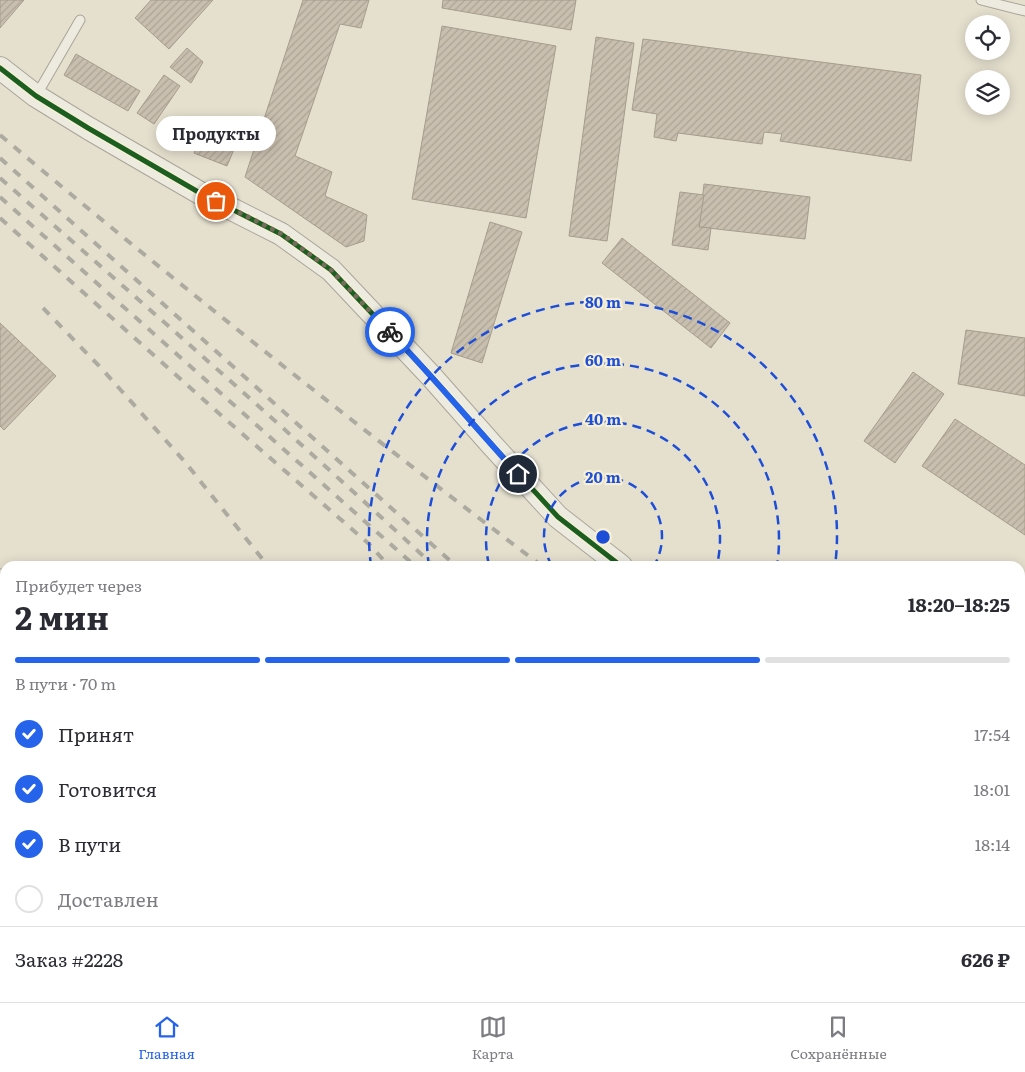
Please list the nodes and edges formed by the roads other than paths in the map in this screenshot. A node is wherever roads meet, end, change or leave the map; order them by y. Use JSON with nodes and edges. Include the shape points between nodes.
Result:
{"nodes":[{"id":1,"x":981,"y":0,"type":"edge"},
{"id":2,"x":1025,"y":11,"type":"edge"},
{"id":3,"x":80,"y":20,"type":"dead end"},
{"id":4,"x":0,"y":68,"type":"edge"},
{"id":5,"x":36,"y":96,"type":"junction"},
{"id":6,"x":615,"y":561,"type":"edge"}],
"edges":[{"from":1,"to":2,"type":"lane"},
{"from":3,"to":5,"type":"lane"},
{"from":4,"to":5,"type":"street"},
{"from":5,"to":6,"type":"street","via":[[200,193],[282,234],[331,270],[558,517]]}]}
